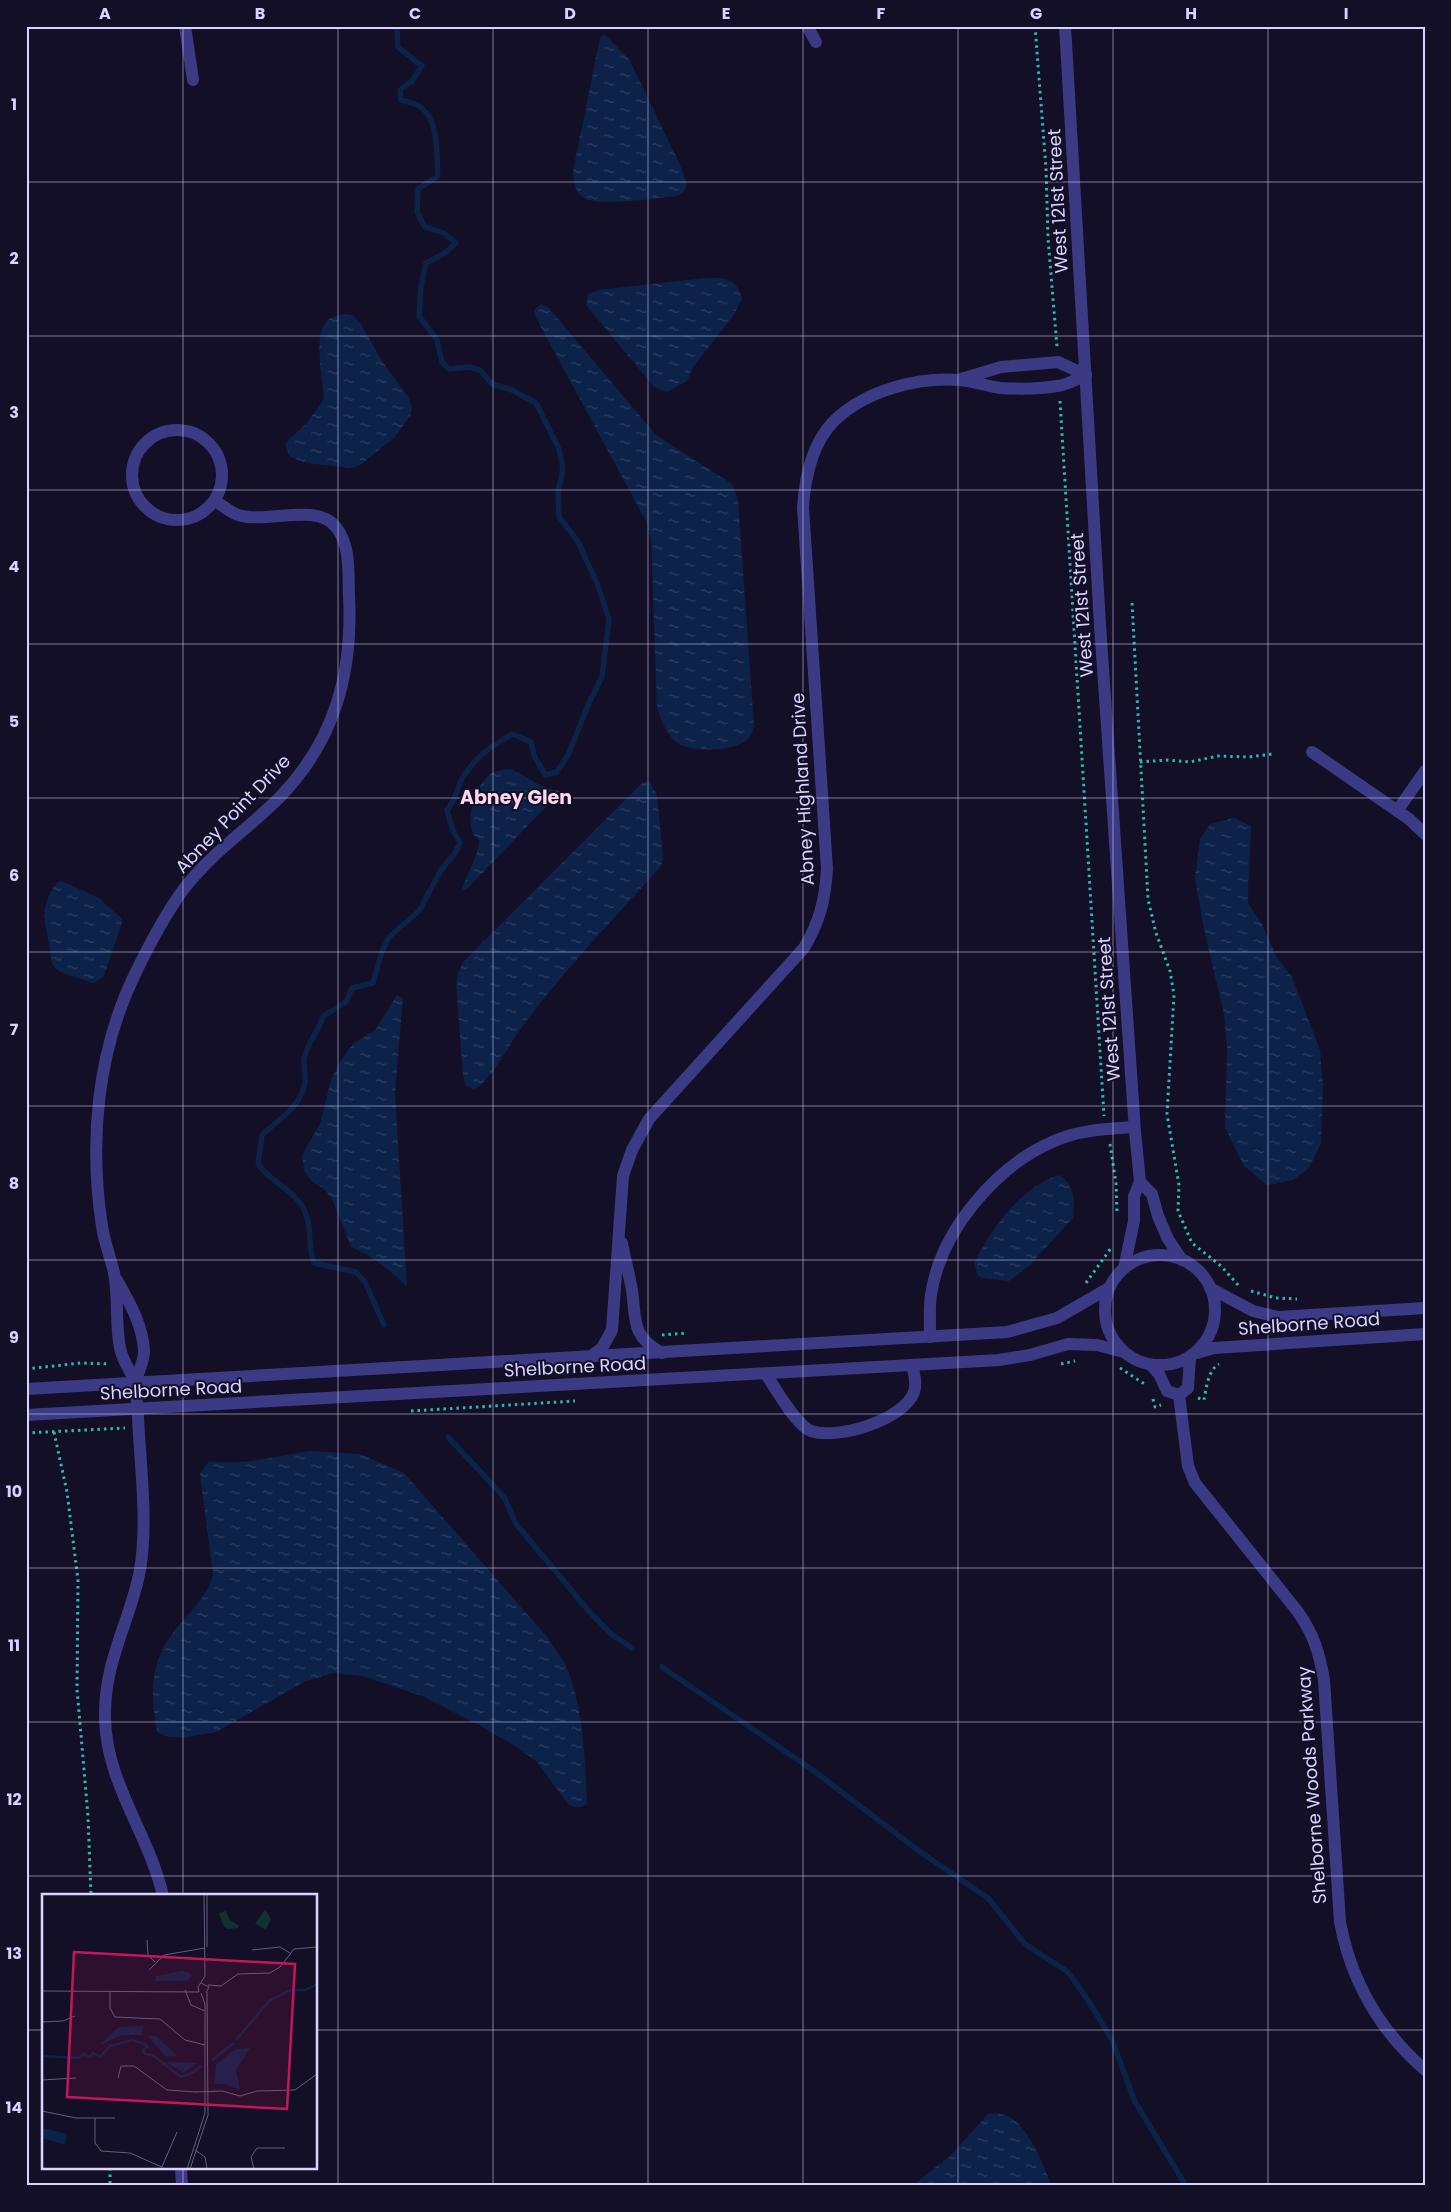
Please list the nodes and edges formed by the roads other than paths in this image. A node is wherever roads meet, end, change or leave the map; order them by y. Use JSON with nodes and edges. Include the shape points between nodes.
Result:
{"nodes":[{"id":1,"x":185,"y":26,"type":"edge"},
{"id":2,"x":807,"y":26,"type":"edge"},
{"id":3,"x":1065,"y":26,"type":"edge"},
{"id":4,"x":816,"y":42,"type":"dead end"},
{"id":5,"x":193,"y":80,"type":"dead end"},
{"id":6,"x":1086,"y":375,"type":"junction"},
{"id":7,"x":959,"y":380,"type":"junction"},
{"id":8,"x":215,"y":501,"type":"junction"},
{"id":9,"x":1312,"y":752,"type":"dead end"},
{"id":10,"x":1425,"y":772,"type":"edge"},
{"id":11,"x":1397,"y":811,"type":"junction"},
{"id":12,"x":1425,"y":834,"type":"edge"},
{"id":13,"x":1134,"y":1126,"type":"junction"},
{"id":14,"x":1140,"y":1182,"type":"junction"},
{"id":15,"x":618,"y":1226,"type":"junction"},
{"id":16,"x":1182,"y":1260,"type":"junction"},
{"id":17,"x":1124,"y":1268,"type":"junction"},
{"id":18,"x":114,"y":1276,"type":"junction"},
{"id":19,"x":1109,"y":1288,"type":"junction"},
{"id":20,"x":1210,"y":1288,"type":"junction"},
{"id":21,"x":1425,"y":1308,"type":"edge"},
{"id":22,"x":1425,"y":1334,"type":"edge"},
{"id":23,"x":930,"y":1337,"type":"junction"},
{"id":24,"x":1124,"y":1352,"type":"junction"},
{"id":25,"x":663,"y":1353,"type":"junction"},
{"id":26,"x":1193,"y":1355,"type":"junction"},
{"id":27,"x":590,"y":1357,"type":"junction"},
{"id":28,"x":912,"y":1365,"type":"junction"},
{"id":29,"x":1151,"y":1365,"type":"junction"},
{"id":30,"x":766,"y":1374,"type":"junction"},
{"id":31,"x":136,"y":1382,"type":"junction"},
{"id":32,"x":26,"y":1389,"type":"edge"},
{"id":33,"x":1179,"y":1395,"type":"junction"},
{"id":34,"x":137,"y":1404,"type":"junction"},
{"id":35,"x":26,"y":1415,"type":"edge"},
{"id":36,"x":163,"y":1894,"type":"edge"},
{"id":37,"x":1425,"y":2070,"type":"edge"},
{"id":38,"x":181,"y":2170,"type":"edge"},
{"id":39,"x":182,"y":2186,"type":"edge"}],
"edges":[{"from":1,"to":5,"type":"street"},
{"from":2,"to":4,"type":"street"},
{"from":3,"to":6,"type":"street","name":"West 121st Street"},
{"from":6,"to":7,"type":"street","name":"Abney Highland Drive","via":[[1054,386],[1001,388]]},
{"from":6,"to":7,"type":"street","name":"Abney Highland Drive","via":[[1058,362],[1001,367]]},
{"from":6,"to":13,"type":"street","name":"West 121st Street"},
{"from":7,"to":15,"type":"street","name":"Abney Highland Drive","via":[[909,384],[857,404],[832,423],[808,470],[803,506],[827,869],[826,896],[815,930],[804,948],[649,1120],[632,1150],[623,1176]]},
{"from":8,"to":8,"type":"street","via":[[223,473],[212,445],[200,436],[171,430],[157,435],[136,456],[133,486],[149,511],[176,521],[191,519]]},
{"from":8,"to":18,"type":"street","name":"Abney Point Drive","via":[[238,514],[259,517],[313,515],[327,519],[336,527],[346,551],[350,621],[347,661],[340,696],[317,747],[302,771],[279,797],[213,856],[183,890],[123,1001],[103,1075],[97,1116],[98,1192],[102,1229]]},
{"from":9,"to":11,"type":"street"},
{"from":10,"to":11,"type":"street"},
{"from":11,"to":12,"type":"street"},
{"from":13,"to":14,"type":"street","name":"West 121st Street"},
{"from":13,"to":23,"type":"street","via":[[1052,1141],[1012,1166],[982,1193],[958,1226],[940,1260],[931,1296]]},
{"from":14,"to":16,"type":"street","name":"West 121st Street","via":[[1152,1194],[1168,1239]]},
{"from":14,"to":17,"type":"street","name":"West 121st Street","via":[[1134,1196],[1134,1221]]},
{"from":15,"to":25,"type":"street","name":"Abney Highland Drive","via":[[632,1289],[635,1321],[648,1345]]},
{"from":15,"to":27,"type":"street","name":"Abney Highland Drive","via":[[612,1330],[602,1348]]},
{"from":16,"to":17,"type":"street","via":[[1156,1255],[1144,1257]]},
{"from":16,"to":20,"type":"street","via":[[1195,1267]]},
{"from":17,"to":19,"type":"street"},
{"from":18,"to":31,"type":"street","name":"Abney Point Drive","via":[[120,1350]]},
{"from":18,"to":31,"type":"street","name":"Abney Point Drive","via":[[137,1316],[144,1351]]},
{"from":19,"to":23,"type":"street","name":"Shelborne Road","via":[[1057,1318],[1027,1328]]},
{"from":19,"to":24,"type":"street","via":[[1105,1320],[1109,1333]]},
{"from":20,"to":21,"type":"street","name":"Shelborne Road","via":[[1253,1311],[1278,1317]]},
{"from":20,"to":26,"type":"street","via":[[1214,1298],[1214,1319],[1209,1336]]},
{"from":22,"to":26,"type":"street","name":"Shelborne Road","via":[[1214,1348]]},
{"from":23,"to":25,"type":"street","name":"Shelborne Road"},
{"from":24,"to":28,"type":"street","name":"Shelborne Road","via":[[1097,1345],[1068,1344],[999,1360]]},
{"from":24,"to":29,"type":"street","via":[[1141,1363]]},
{"from":25,"to":27,"type":"street","name":"Shelborne Road"},
{"from":26,"to":29,"type":"street","via":[[1167,1366]]},
{"from":26,"to":33,"type":"street","via":[[1188,1388]]},
{"from":27,"to":31,"type":"street","name":"Shelborne Road"},
{"from":28,"to":30,"type":"street","name":"Shelborne Road"},
{"from":28,"to":30,"type":"street","via":[[914,1392],[907,1403],[872,1424],[835,1433],[820,1433],[804,1426]]},
{"from":29,"to":33,"type":"street","via":[[1167,1391]]},
{"from":30,"to":34,"type":"street","name":"Shelborne Road"},
{"from":31,"to":32,"type":"street","name":"Shelborne Road"},
{"from":31,"to":34,"type":"street","name":"Abney Point Drive"},
{"from":33,"to":37,"type":"street","name":"Shelborne Woods Parkway","via":[[1188,1466],[1195,1483],[1298,1612],[1318,1648],[1324,1680],[1344,1944],[1361,1990],[1379,2020],[1394,2040]]},
{"from":34,"to":35,"type":"street","name":"Shelborne Road"},
{"from":34,"to":36,"type":"street","name":"Abney Point Drive","via":[[142,1551],[133,1598],[111,1662],[106,1726],[114,1772],[153,1858]]},
{"from":38,"to":39,"type":"street"}]}
